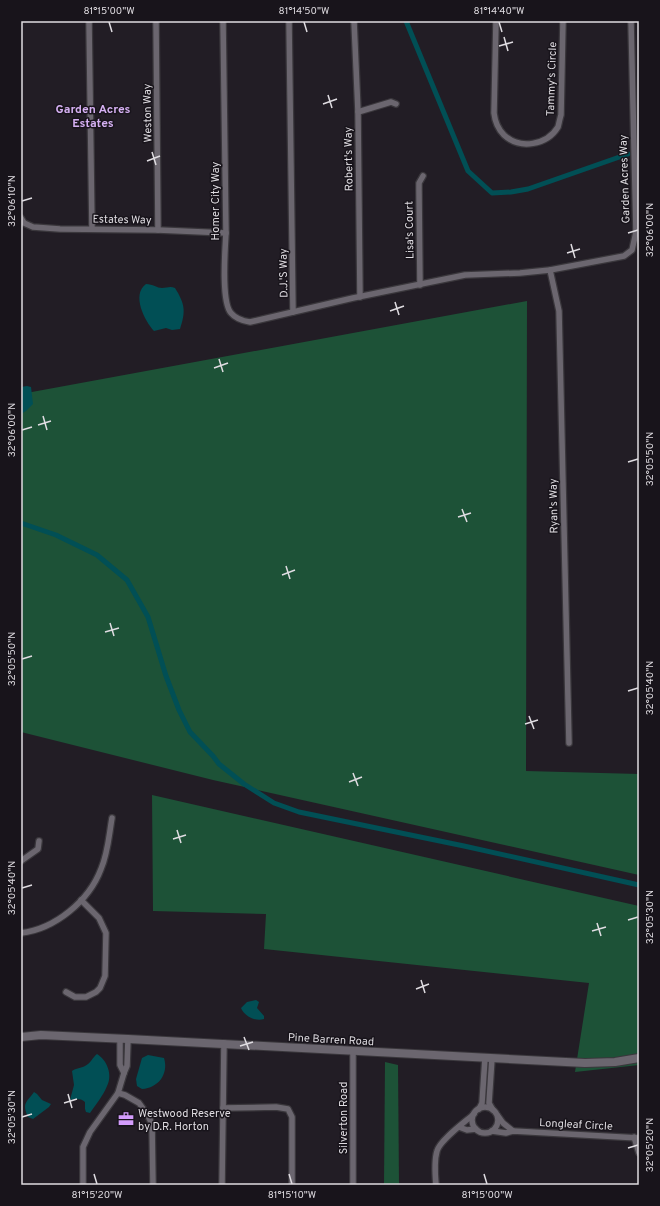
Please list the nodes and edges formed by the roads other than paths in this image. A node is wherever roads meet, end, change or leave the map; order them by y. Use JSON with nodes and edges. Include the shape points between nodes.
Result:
{"nodes":[{"id":1,"x":88,"y":21,"type":"edge"},
{"id":2,"x":156,"y":21,"type":"edge"},
{"id":3,"x":223,"y":21,"type":"edge"},
{"id":4,"x":289,"y":21,"type":"edge"},
{"id":5,"x":354,"y":21,"type":"edge"},
{"id":6,"x":496,"y":21,"type":"edge"},
{"id":7,"x":563,"y":21,"type":"edge"},
{"id":8,"x":630,"y":21,"type":"edge"},
{"id":9,"x":396,"y":104,"type":"dead end"},
{"id":10,"x":358,"y":112,"type":"junction"},
{"id":11,"x":423,"y":176,"type":"dead end"},
{"id":12,"x":21,"y":218,"type":"edge"},
{"id":13,"x":92,"y":228,"type":"junction"},
{"id":14,"x":158,"y":230,"type":"junction"},
{"id":15,"x":226,"y":234,"type":"junction"},
{"id":16,"x":550,"y":270,"type":"junction"},
{"id":17,"x":420,"y":285,"type":"junction"},
{"id":18,"x":360,"y":297,"type":"junction"},
{"id":19,"x":294,"y":312,"type":"junction"},
{"id":20,"x":569,"y":743,"type":"dead end"},
{"id":21,"x":112,"y":818,"type":"dead end"},
{"id":22,"x":39,"y":841,"type":"dead end"},
{"id":23,"x":21,"y":861,"type":"edge"},
{"id":24,"x":81,"y":900,"type":"junction"},
{"id":25,"x":21,"y":933,"type":"edge"},
{"id":26,"x":66,"y":992,"type":"dead end"},
{"id":27,"x":21,"y":1037,"type":"edge"},
{"id":28,"x":124,"y":1039,"type":"junction"},
{"id":29,"x":224,"y":1043,"type":"junction"},
{"id":30,"x":353,"y":1051,"type":"junction"},
{"id":31,"x":489,"y":1058,"type":"junction"},
{"id":32,"x":639,"y":1058,"type":"edge"},
{"id":33,"x":118,"y":1093,"type":"junction"},
{"id":34,"x":223,"y":1108,"type":"junction"},
{"id":35,"x":479,"y":1109,"type":"junction"},
{"id":36,"x":495,"y":1113,"type":"junction"},
{"id":37,"x":474,"y":1114,"type":"junction"},
{"id":38,"x":459,"y":1127,"type":"junction"},
{"id":39,"x":476,"y":1129,"type":"junction"},
{"id":40,"x":492,"y":1131,"type":"junction"},
{"id":41,"x":513,"y":1131,"type":"junction"},
{"id":42,"x":636,"y":1137,"type":"edge"},
{"id":43,"x":639,"y":1153,"type":"edge"},
{"id":44,"x":83,"y":1185,"type":"edge"},
{"id":45,"x":153,"y":1185,"type":"edge"},
{"id":46,"x":222,"y":1185,"type":"edge"},
{"id":47,"x":292,"y":1185,"type":"edge"},
{"id":48,"x":353,"y":1185,"type":"edge"},
{"id":49,"x":436,"y":1185,"type":"edge"}],
"edges":[{"from":1,"to":13,"type":"street"},
{"from":2,"to":14,"type":"street","name":"Weston Way"},
{"from":3,"to":15,"type":"street","name":"Homer City Way"},
{"from":4,"to":19,"type":"street","name":"D.J.'S Way"},
{"from":5,"to":10,"type":"street","name":"Robert's Way"},
{"from":6,"to":7,"type":"street","name":"Tammy's Circle","via":[[496,124],[515,142],[529,145],[541,142],[558,126],[561,115]]},
{"from":8,"to":16,"type":"street","name":"Garden Acres Way","via":[[636,232],[634,245],[624,256]]},
{"from":9,"to":10,"type":"street","via":[[391,102]]},
{"from":10,"to":18,"type":"street","name":"Robert's Way"},
{"from":11,"to":17,"type":"street","name":"Lisa's Court","via":[[419,183]]},
{"from":12,"to":13,"type":"street","name":"Estates Way","via":[[24,223],[33,227]]},
{"from":13,"to":14,"type":"street","name":"Estates Way"},
{"from":14,"to":15,"type":"street","name":"Estates Way"},
{"from":15,"to":19,"type":"street","name":"Homer City Way","via":[[226,306],[231,313],[250,322]]},
{"from":16,"to":17,"type":"street","name":"D.J.'S Way","via":[[520,274],[465,275]]},
{"from":16,"to":20,"type":"street","name":"Ryan's Way","via":[[559,311]]},
{"from":17,"to":18,"type":"street","name":"D.J.'S Way"},
{"from":18,"to":19,"type":"street","name":"D.J.'S Way"},
{"from":21,"to":24,"type":"street","via":[[101,869]]},
{"from":22,"to":23,"type":"street","via":[[38,849]]},
{"from":24,"to":25,"type":"street","via":[[48,925]]},
{"from":24,"to":26,"type":"street","via":[[99,918],[106,933],[105,976],[100,988],[86,997],[75,997]]},
{"from":27,"to":28,"type":"main road","name":"Pine Barren Road","via":[[41,1035]]},
{"from":28,"to":29,"type":"main road","name":"Pine Barren Road"},
{"from":28,"to":33,"type":"street","via":[[128,1066]]},
{"from":29,"to":30,"type":"main road","name":"Pine Barren Road"},
{"from":29,"to":34,"type":"street"},
{"from":30,"to":31,"type":"main road","name":"Pine Barren Road"},
{"from":30,"to":48,"type":"street","name":"Silverton Road"},
{"from":31,"to":32,"type":"main road","name":"Pine Barren Road","via":[[585,1063]]},
{"from":31,"to":35,"type":"street"},
{"from":31,"to":36,"type":"street","via":[[489,1103]]},
{"from":33,"to":44,"type":"street","via":[[83,1146]]},
{"from":33,"to":45,"type":"street","via":[[138,1103],[148,1114],[152,1124]]},
{"from":34,"to":46,"type":"street"},
{"from":34,"to":47,"type":"street","via":[[288,1109],[292,1117]]},
{"from":35,"to":36,"type":"street","via":[[486,1108]]},
{"from":35,"to":37,"type":"street"},
{"from":36,"to":40,"type":"street","via":[[497,1124]]},
{"from":36,"to":41,"type":"street"},
{"from":37,"to":38,"type":"street"},
{"from":37,"to":39,"type":"street","via":[[472,1122]]},
{"from":38,"to":39,"type":"street","name":"Longleaf Circle","via":[[467,1130]]},
{"from":38,"to":49,"type":"street","via":[[445,1137],[438,1148]]},
{"from":39,"to":40,"type":"street","name":"Longleaf Circle","via":[[483,1133]]},
{"from":40,"to":41,"type":"street","name":"Longleaf Circle"},
{"from":41,"to":42,"type":"street","name":"Longleaf Circle"},
{"from":42,"to":43,"type":"street"}]}
